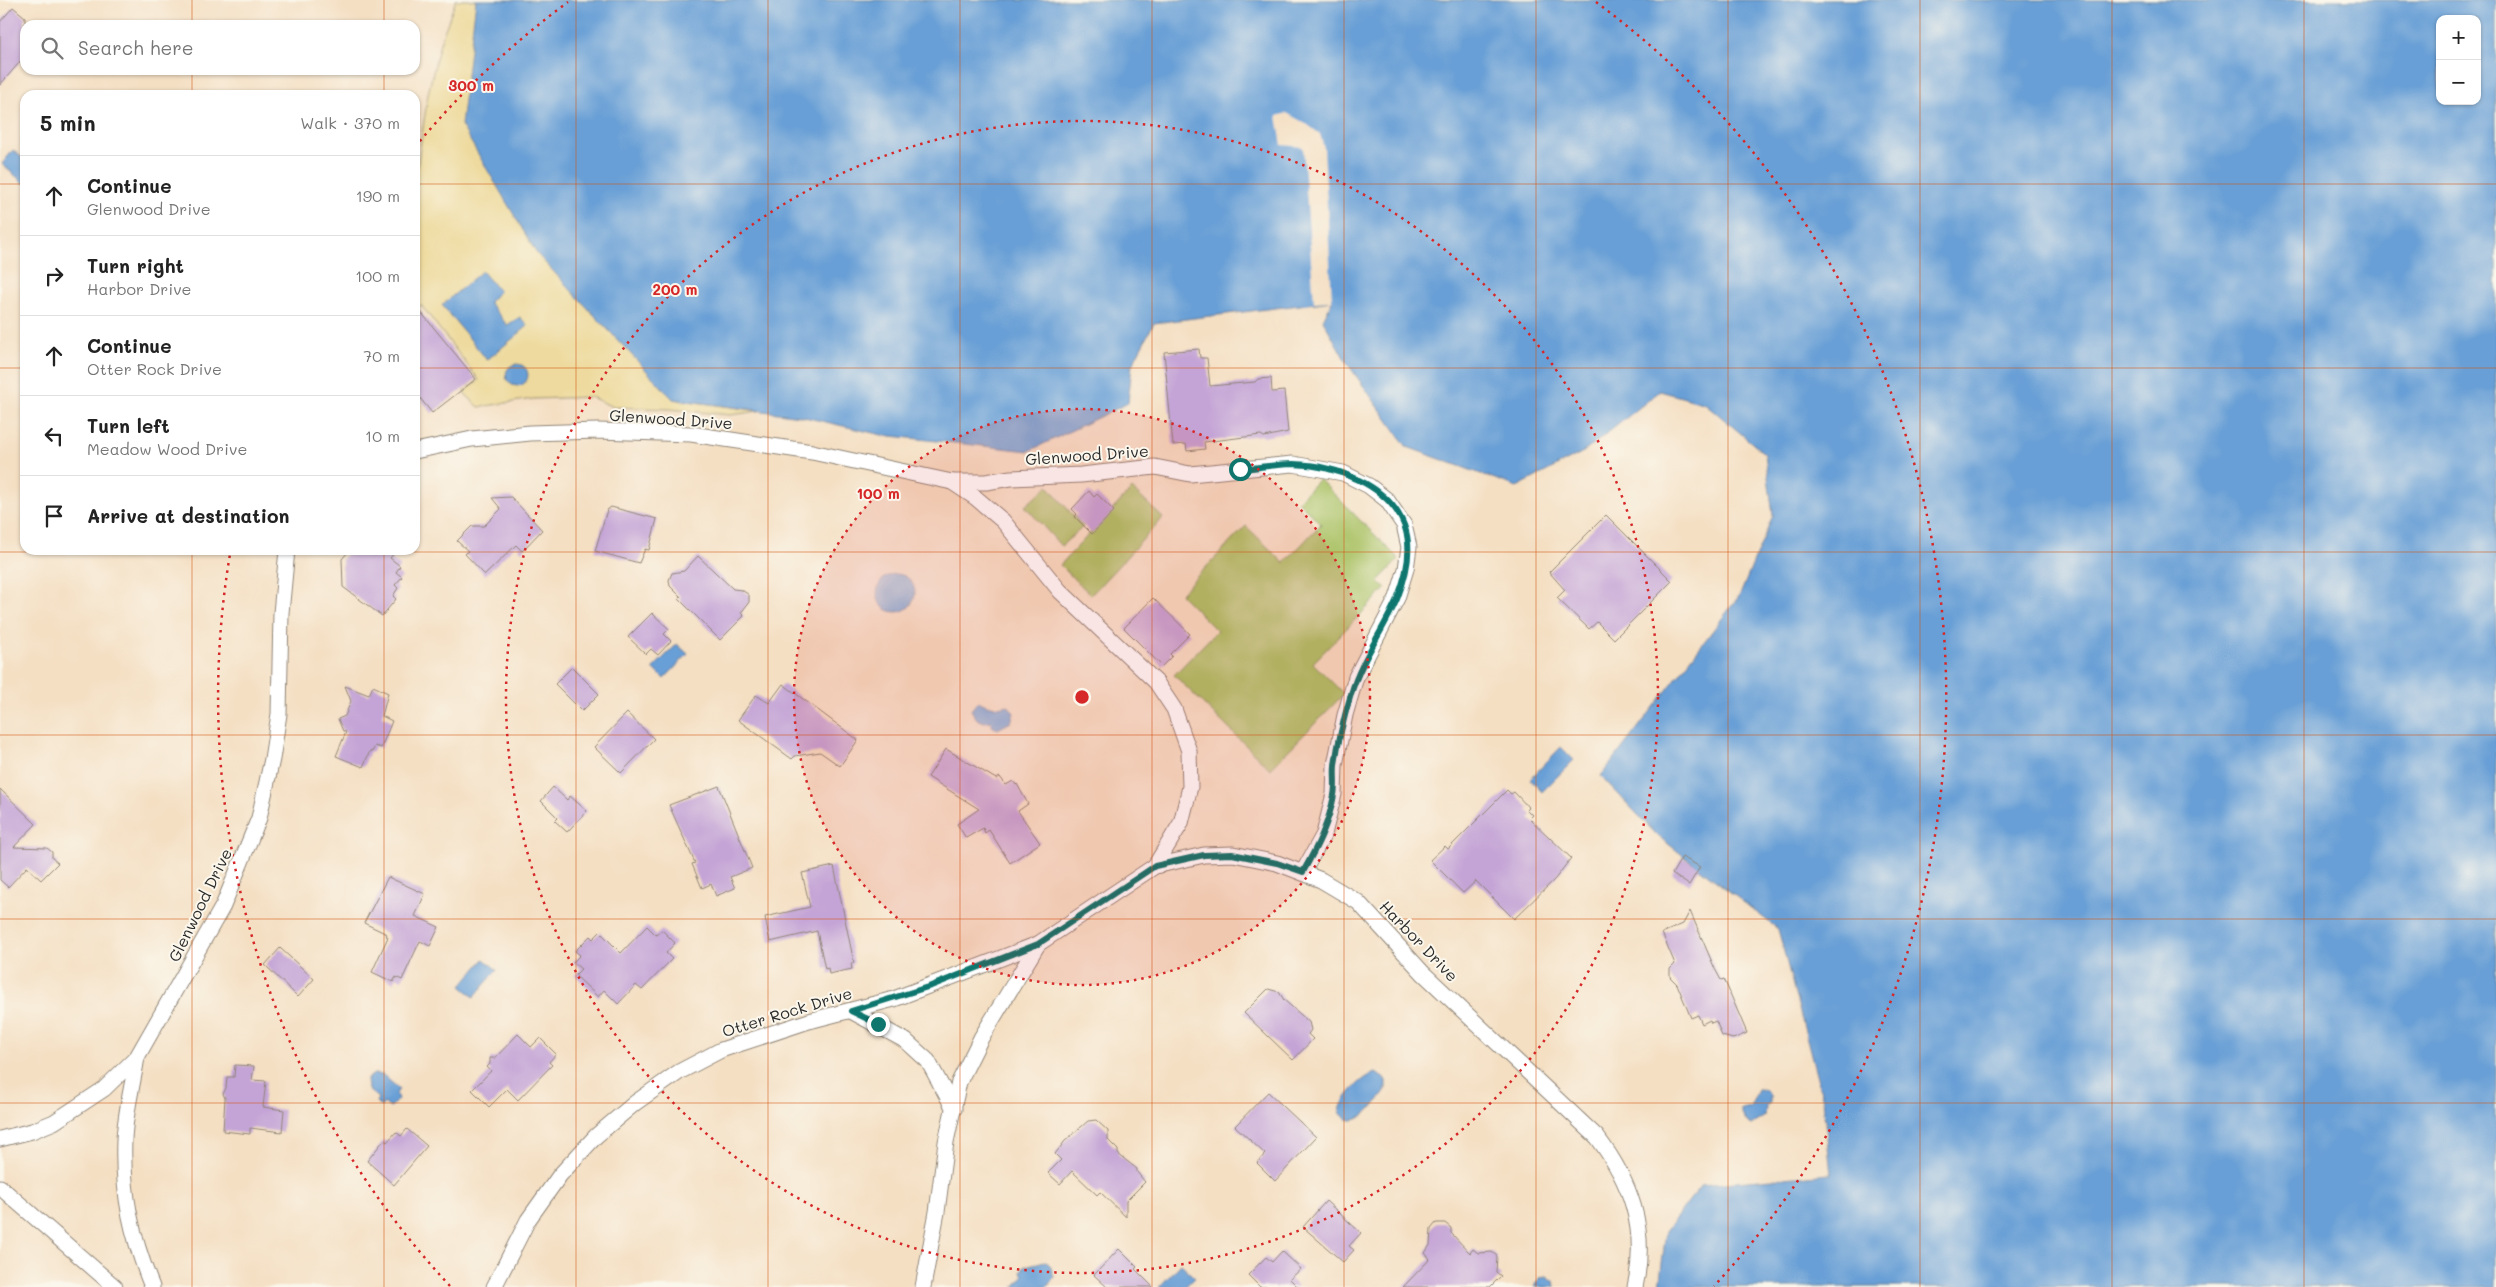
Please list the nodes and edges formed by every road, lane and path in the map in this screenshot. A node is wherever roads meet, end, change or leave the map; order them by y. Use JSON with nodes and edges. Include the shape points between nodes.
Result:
{"nodes":[{"id":1,"x":420,"y":450,"type":"edge"},
{"id":2,"x":952,"y":482,"type":"junction"},
{"id":3,"x":287,"y":555,"type":"edge"},
{"id":4,"x":1155,"y":866,"type":"junction"},
{"id":5,"x":1303,"y":872,"type":"junction"},
{"id":6,"x":1038,"y":944,"type":"junction"},
{"id":7,"x":851,"y":1011,"type":"junction"},
{"id":8,"x":137,"y":1056,"type":"junction"},
{"id":9,"x":954,"y":1109,"type":"junction"},
{"id":10,"x":0,"y":1138,"type":"edge"},
{"id":11,"x":0,"y":1187,"type":"edge"},
{"id":12,"x":115,"y":1287,"type":"edge"},
{"id":13,"x":152,"y":1287,"type":"edge"},
{"id":14,"x":494,"y":1287,"type":"edge"},
{"id":15,"x":923,"y":1287,"type":"edge"},
{"id":16,"x":1635,"y":1287,"type":"edge"}],
"edges":[{"from":1,"to":2,"type":"street","name":"Glenwood Drive","via":[[472,439],[530,433],[691,434],[812,452]]},
{"from":2,"to":4,"type":"street","name":"Glenwood Drive","via":[[1003,522],[1060,590],[1156,682],[1174,709],[1189,751],[1190,787],[1181,823]]},
{"from":2,"to":5,"type":"street","name":"Glenwood Drive","via":[[1081,475],[1155,467],[1190,474],[1293,464],[1343,473],[1369,486],[1387,500],[1404,525],[1409,547],[1406,569],[1397,598],[1356,677],[1343,723],[1335,764],[1334,794],[1324,834]]},
{"from":3,"to":8,"type":"street","name":"Glenwood Drive","via":[[281,612],[279,714],[260,818],[224,906]]},
{"from":4,"to":5,"type":"street","name":"Harbor Drive","via":[[1204,855],[1232,854]]},
{"from":4,"to":6,"type":"street","name":"Harbor Drive"},
{"from":5,"to":16,"type":"street","name":"Harbor Drive","via":[[1358,902],[1423,974],[1597,1137],[1615,1161],[1629,1189],[1637,1217],[1640,1247]]},
{"from":6,"to":7,"type":"street","name":"Otter Rock Drive","via":[[931,986]]},
{"from":6,"to":9,"type":"street","via":[[981,1038],[960,1082]]},
{"from":7,"to":9,"type":"street","via":[[906,1041],[928,1061]]},
{"from":7,"to":14,"type":"street","name":"Otter Rock Drive","via":[[721,1050],[678,1072],[635,1103],[596,1136],[560,1175],[528,1220]]},
{"from":8,"to":10,"type":"street","name":"Glenwood Drive","via":[[104,1088],[54,1122]]},
{"from":8,"to":13,"type":"street","name":"Glenwood Drive","via":[[124,1139],[125,1195],[132,1233]]},
{"from":9,"to":15,"type":"street"},
{"from":11,"to":12,"type":"street"}]}
